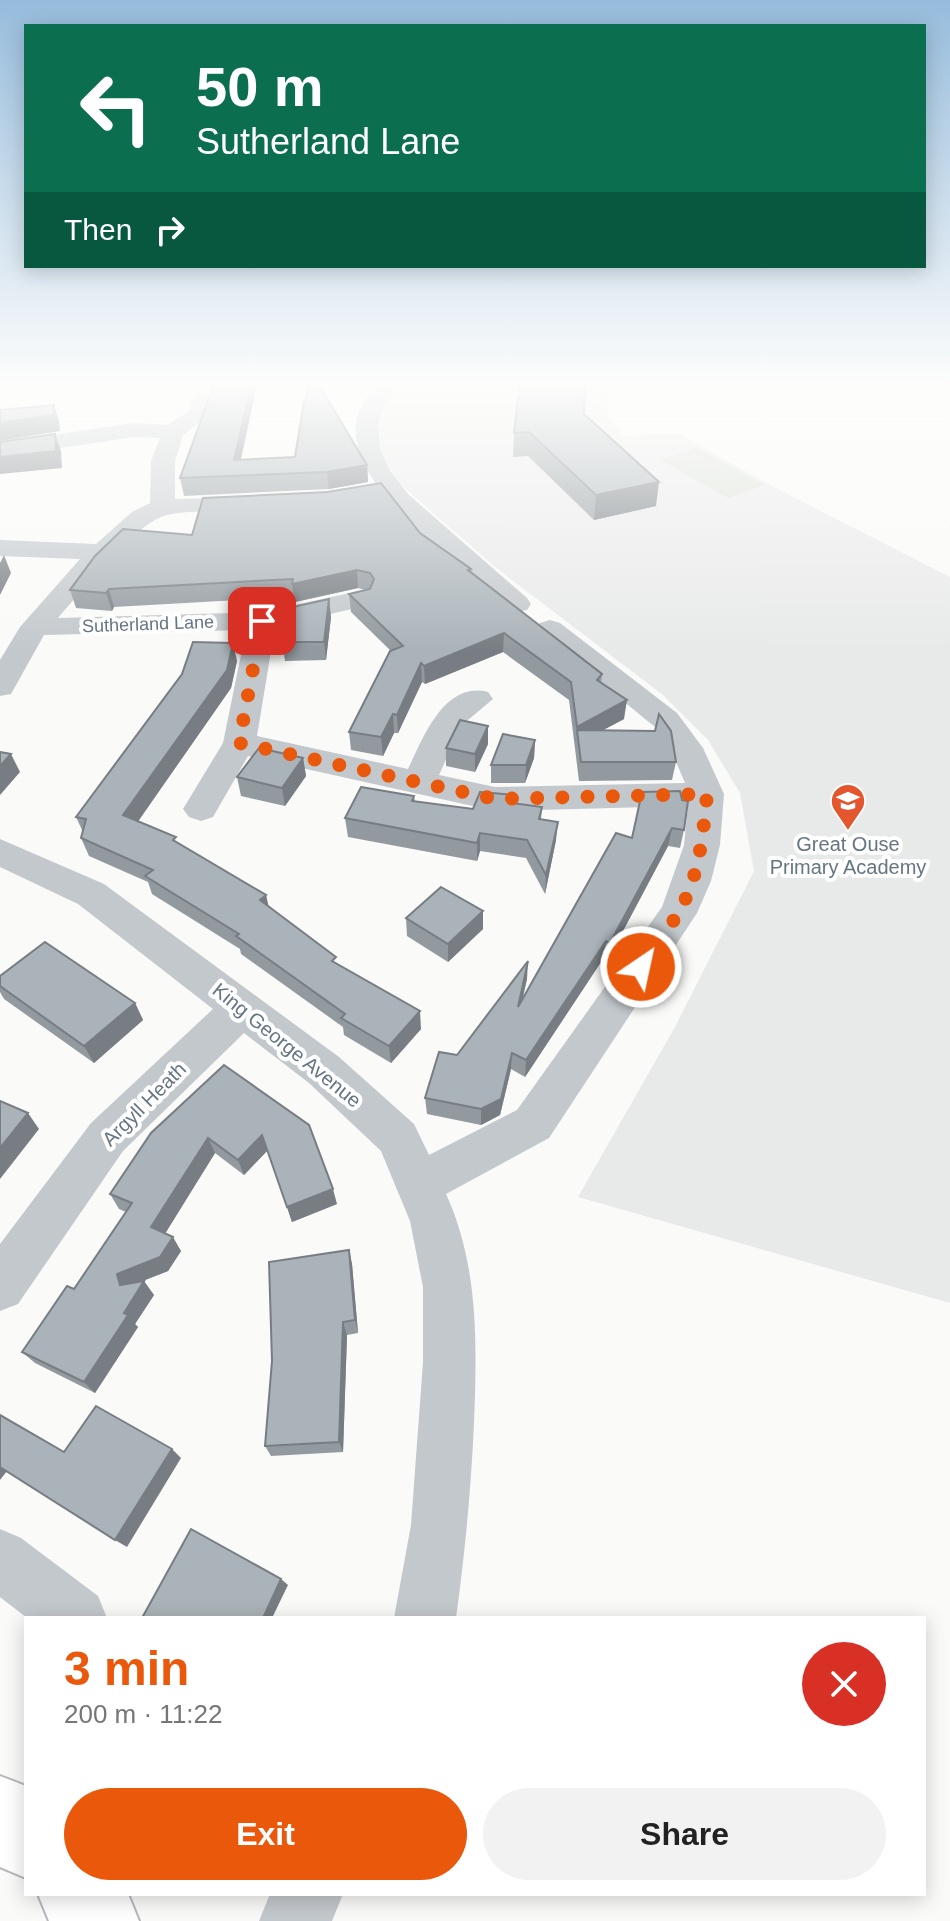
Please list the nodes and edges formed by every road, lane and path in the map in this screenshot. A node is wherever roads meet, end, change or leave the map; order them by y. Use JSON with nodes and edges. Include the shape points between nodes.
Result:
{"nodes":[{"id":1,"x":163,"y":472,"type":"edge"},
{"id":2,"x":379,"y":472,"type":"edge"},
{"id":3,"x":389,"y":489,"type":"junction"},
{"id":4,"x":359,"y":494,"type":"edge"},
{"id":5,"x":276,"y":503,"type":"edge"},
{"id":6,"x":162,"y":507,"type":"junction"},
{"id":7,"x":0,"y":548,"type":"edge"},
{"id":8,"x":103,"y":552,"type":"junction"},
{"id":9,"x":359,"y":599,"type":"edge"},
{"id":10,"x":517,"y":604,"type":"edge"},
{"id":11,"x":262,"y":621,"type":"junction"},
{"id":12,"x":34,"y":627,"type":"junction"},
{"id":13,"x":550,"y":629,"type":"edge"},
{"id":14,"x":0,"y":687,"type":"edge"},
{"id":15,"x":477,"y":699,"type":"dead end"},
{"id":16,"x":239,"y":743,"type":"junction"},
{"id":17,"x":419,"y":782,"type":"junction"},
{"id":18,"x":707,"y":794,"type":"junction"},
{"id":19,"x":201,"y":809,"type":"dead end"},
{"id":20,"x":0,"y":852,"type":"edge"},
{"id":21,"x":242,"y":1008,"type":"junction"},
{"id":22,"x":419,"y":1184,"type":"junction"},
{"id":23,"x":0,"y":1286,"type":"edge"},
{"id":24,"x":0,"y":1559,"type":"edge"},
{"id":25,"x":73,"y":1616,"type":"edge"},
{"id":26,"x":425,"y":1616,"type":"edge"},
{"id":27,"x":0,"y":1813,"type":"edge"},
{"id":28,"x":24,"y":1838,"type":"edge"},
{"id":29,"x":79,"y":1896,"type":"edge"},
{"id":30,"x":307,"y":1896,"type":"edge"},
{"id":31,"x":100,"y":1921,"type":"edge"},
{"id":32,"x":295,"y":1921,"type":"edge"}],
"edges":[{"from":1,"to":6,"type":"street"},
{"from":2,"to":3,"type":"street"},
{"from":3,"to":4,"type":"street"},
{"from":3,"to":10,"type":"street"},
{"from":5,"to":6,"type":"street"},
{"from":6,"to":8,"type":"street","via":[[141,517]]},
{"from":7,"to":8,"type":"street"},
{"from":8,"to":12,"type":"street"},
{"from":9,"to":11,"type":"street","name":"Sutherland Lane"},
{"from":11,"to":12,"type":"street","name":"Sutherland Lane"},
{"from":11,"to":16,"type":"street"},
{"from":12,"to":14,"type":"street"},
{"from":13,"to":18,"type":"street","via":[[666,720],[687,748]]},
{"from":15,"to":17,"type":"street","via":[[448,720]]},
{"from":16,"to":17,"type":"street"},
{"from":16,"to":19,"type":"street"},
{"from":17,"to":18,"type":"street","via":[[495,799]]},
{"from":18,"to":22,"type":"street","via":[[702,845],[678,913],[533,1124]]},
{"from":20,"to":21,"type":"street","name":"King George Avenue","via":[[91,894]]},
{"from":21,"to":22,"type":"street","name":"King George Avenue","via":[[324,1070],[398,1138]]},
{"from":21,"to":23,"type":"street","name":"Argyll Heath","via":[[107,1137]]},
{"from":22,"to":26,"type":"street","name":"King George Avenue","via":[[434,1221],[448,1287],[450,1362],[440,1525]]},
{"from":24,"to":25,"type":"street"},
{"from":27,"to":28,"type":"main road"},
{"from":29,"to":31,"type":"main road"},
{"from":30,"to":32,"type":"street"}]}
